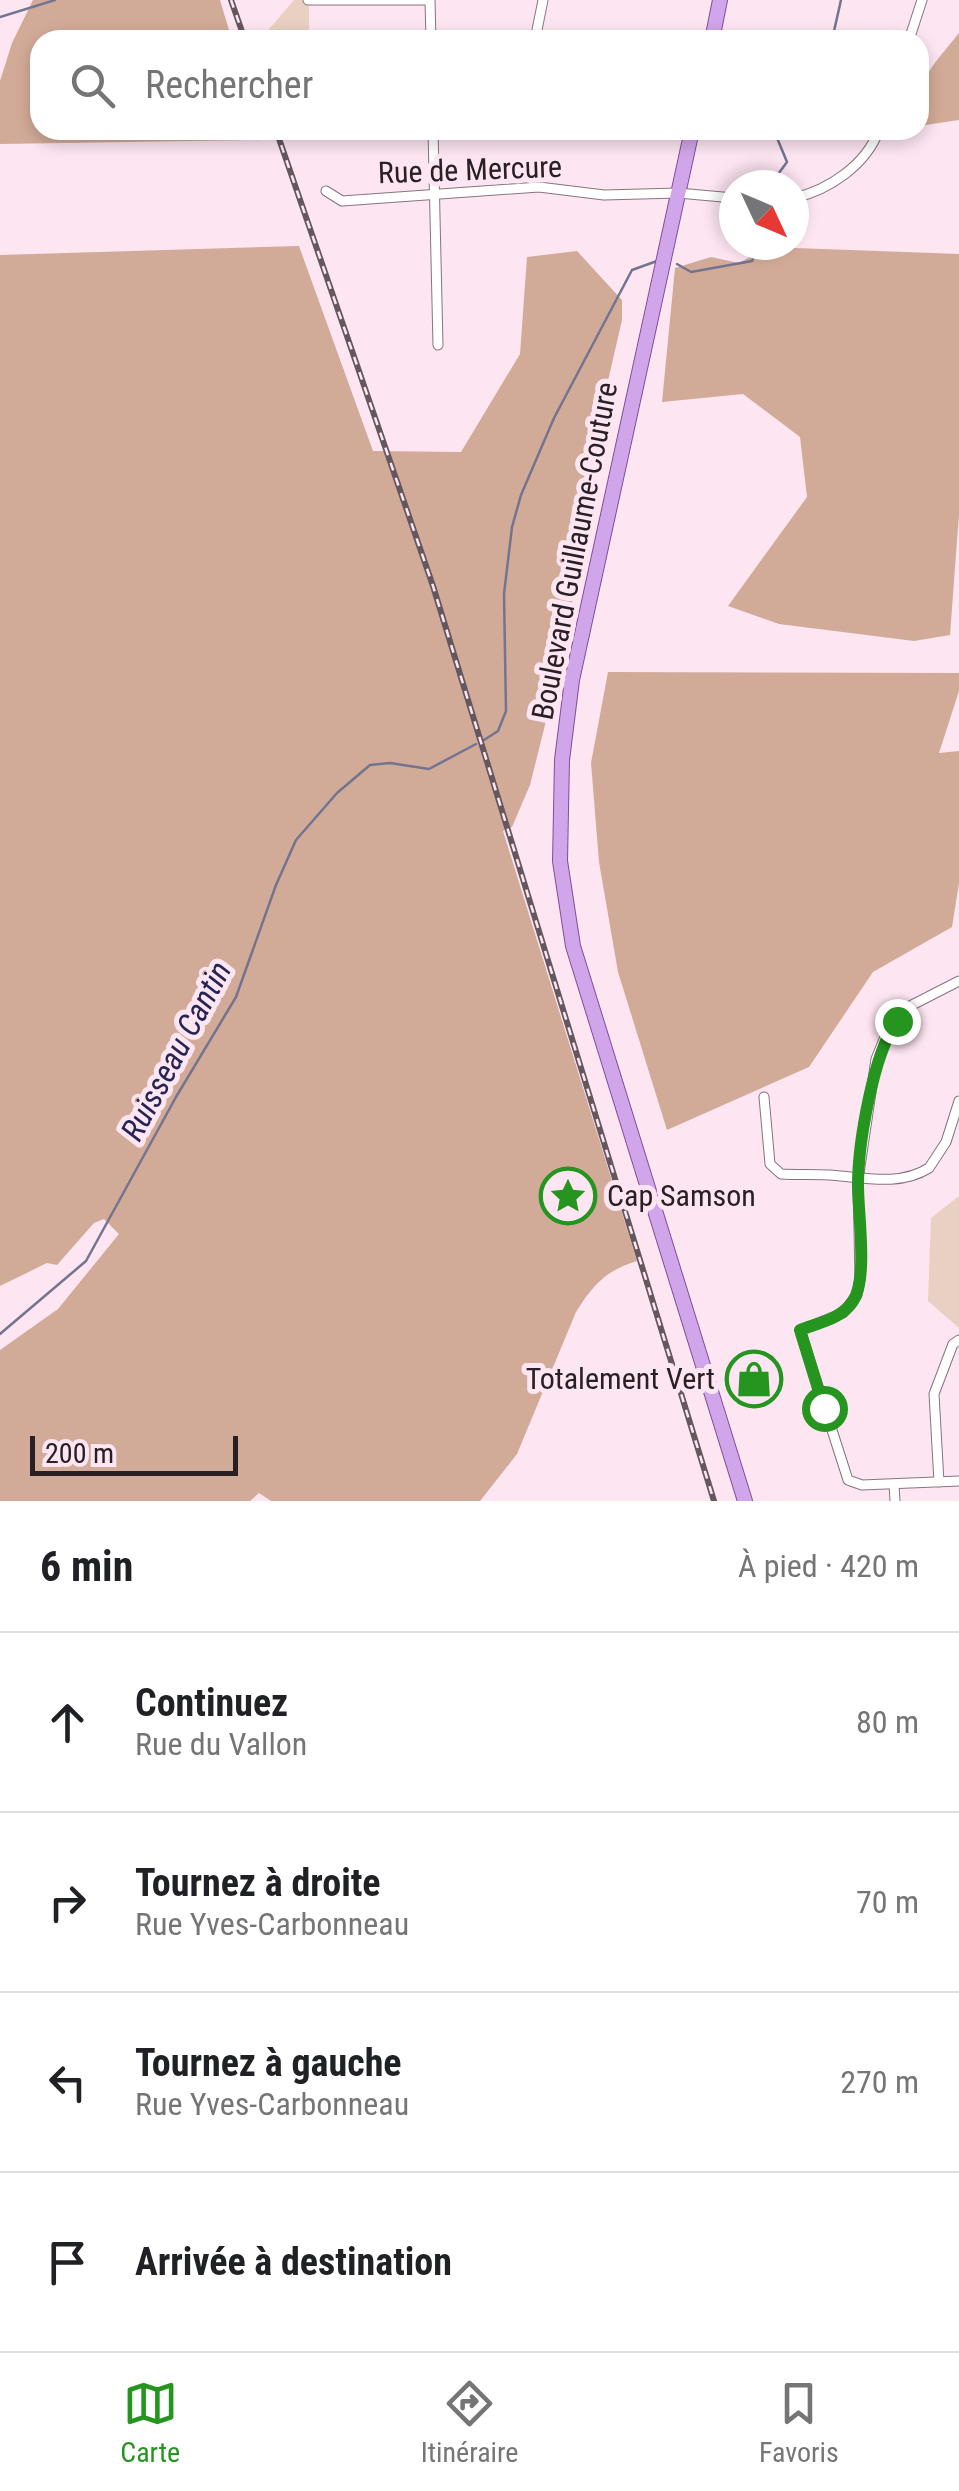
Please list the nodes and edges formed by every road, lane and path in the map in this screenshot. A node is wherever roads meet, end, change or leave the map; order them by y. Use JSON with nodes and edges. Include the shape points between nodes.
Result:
{"nodes":[{"id":1,"x":308,"y":0,"type":"edge"},
{"id":2,"x":428,"y":0,"type":"edge"},
{"id":3,"x":543,"y":0,"type":"edge"},
{"id":4,"x":720,"y":0,"type":"edge"},
{"id":5,"x":922,"y":0,"type":"edge"},
{"id":6,"x":431,"y":30,"type":"edge"},
{"id":7,"x":537,"y":30,"type":"edge"},
{"id":8,"x":714,"y":30,"type":"edge"},
{"id":9,"x":912,"y":30,"type":"edge"},
{"id":10,"x":434,"y":140,"type":"edge"},
{"id":11,"x":690,"y":140,"type":"edge"},
{"id":12,"x":875,"y":140,"type":"edge"},
{"id":13,"x":326,"y":191,"type":"dead end"},
{"id":14,"x":678,"y":193,"type":"junction"},
{"id":15,"x":434,"y":194,"type":"junction"},
{"id":16,"x":809,"y":194,"type":"edge"},
{"id":17,"x":719,"y":197,"type":"edge"},
{"id":18,"x":438,"y":344,"type":"dead end"},
{"id":19,"x":959,"y":982,"type":"edge"},
{"id":20,"x":764,"y":1098,"type":"dead end"},
{"id":21,"x":959,"y":1101,"type":"edge"},
{"id":22,"x":858,"y":1180,"type":"junction"},
{"id":23,"x":959,"y":1340,"type":"edge"},
{"id":24,"x":939,"y":1482,"type":"junction"},
{"id":25,"x":959,"y":1482,"type":"edge"},
{"id":26,"x":894,"y":1485,"type":"junction"},
{"id":27,"x":745,"y":1501,"type":"edge"},
{"id":28,"x":895,"y":1501,"type":"edge"}],
"edges":[{"from":1,"to":2,"type":"street"},
{"from":2,"to":6,"type":"street"},
{"from":3,"to":7,"type":"street"},
{"from":4,"to":8,"type":"main road"},
{"from":5,"to":9,"type":"street"},
{"from":10,"to":15,"type":"street"},
{"from":11,"to":14,"type":"main road","name":"Boulevard Guillaume-Couture"},
{"from":12,"to":16,"type":"street","via":[[849,170]]},
{"from":13,"to":15,"type":"street","name":"Rue de Mercure","via":[[342,200]]},
{"from":14,"to":15,"type":"street","name":"Rue de Mercure","via":[[604,195],[539,187]]},
{"from":14,"to":17,"type":"street","name":"Rue de Mercure"},
{"from":14,"to":27,"type":"main road","name":"Boulevard Guillaume-Couture","via":[[572,680],[560,860],[573,946]]},
{"from":15,"to":18,"type":"street"},
{"from":19,"to":22,"type":"street","via":[[912,1005],[885,1037]]},
{"from":20,"to":22,"type":"street","via":[[770,1164],[782,1174]]},
{"from":21,"to":22,"type":"street","via":[[929,1168]]},
{"from":22,"to":26,"type":"street","via":[[857,1295],[843,1313],[800,1330],[848,1480]]},
{"from":23,"to":24,"type":"street","via":[[934,1394]]},
{"from":24,"to":25,"type":"street"},
{"from":24,"to":26,"type":"street"},
{"from":26,"to":28,"type":"street"}]}
